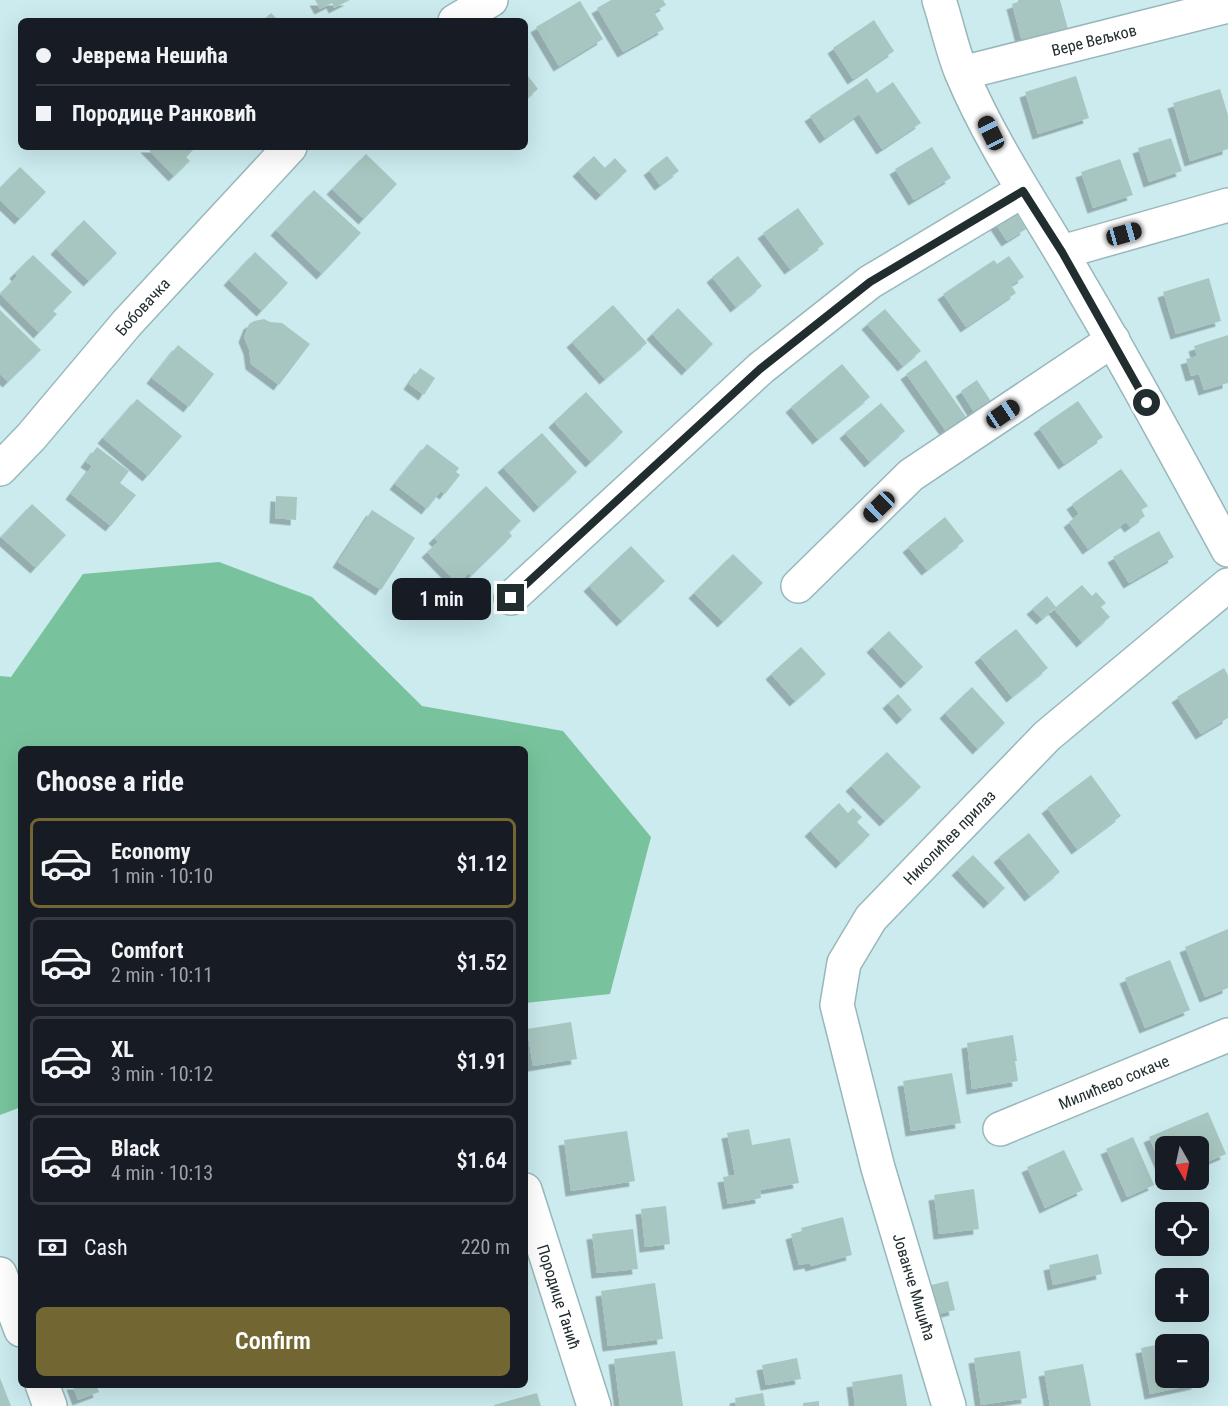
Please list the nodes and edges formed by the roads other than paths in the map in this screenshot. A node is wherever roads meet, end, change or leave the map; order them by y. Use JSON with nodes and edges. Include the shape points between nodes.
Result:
{"nodes":[{"id":1,"x":491,"y":0,"type":"edge"},
{"id":2,"x":939,"y":0,"type":"edge"},
{"id":3,"x":1228,"y":6,"type":"edge"},
{"id":4,"x":460,"y":18,"type":"edge"},
{"id":5,"x":962,"y":73,"type":"junction"},
{"id":6,"x":287,"y":150,"type":"edge"},
{"id":7,"x":1023,"y":191,"type":"junction"},
{"id":8,"x":1228,"y":205,"type":"edge"},
{"id":9,"x":1062,"y":252,"type":"junction"},
{"id":10,"x":1113,"y":340,"type":"junction"},
{"id":11,"x":0,"y":469,"type":"edge"},
{"id":12,"x":1228,"y":550,"type":"edge"},
{"id":13,"x":1228,"y":585,"type":"edge"},
{"id":14,"x":798,"y":586,"type":"dead end"},
{"id":15,"x":511,"y":598,"type":"dead end"},
{"id":16,"x":1228,"y":1035,"type":"edge"},
{"id":17,"x":999,"y":1129,"type":"dead end"},
{"id":18,"x":878,"y":1168,"type":"joint"},
{"id":19,"x":528,"y":1199,"type":"edge"},
{"id":20,"x":0,"y":1274,"type":"edge"},
{"id":21,"x":18,"y":1322,"type":"edge"},
{"id":22,"x":43,"y":1388,"type":"edge"},
{"id":23,"x":50,"y":1406,"type":"edge"},
{"id":24,"x":594,"y":1406,"type":"edge"},
{"id":25,"x":949,"y":1406,"type":"edge"}],
"edges":[{"from":1,"to":4,"type":"street"},
{"from":2,"to":5,"type":"street"},
{"from":3,"to":5,"type":"street","name":"Вере Вељков"},
{"from":5,"to":7,"type":"street"},
{"from":6,"to":11,"type":"street","name":"Бобовачка"},
{"from":7,"to":9,"type":"street"},
{"from":7,"to":15,"type":"street","via":[[870,282],[760,369]]},
{"from":8,"to":9,"type":"street"},
{"from":9,"to":10,"type":"street"},
{"from":10,"to":12,"type":"street"},
{"from":10,"to":14,"type":"street","via":[[911,475]]},
{"from":13,"to":18,"type":"street","name":"Николићев прилаз","via":[[1047,736],[871,918],[844,963],[837,1005]]},
{"from":16,"to":17,"type":"street","name":"Милићево сокаче"},
{"from":18,"to":25,"type":"street","name":"Јованче Мицића"},
{"from":19,"to":24,"type":"street","name":"Породице Танић"},
{"from":20,"to":21,"type":"street"},
{"from":22,"to":23,"type":"street"}]}
